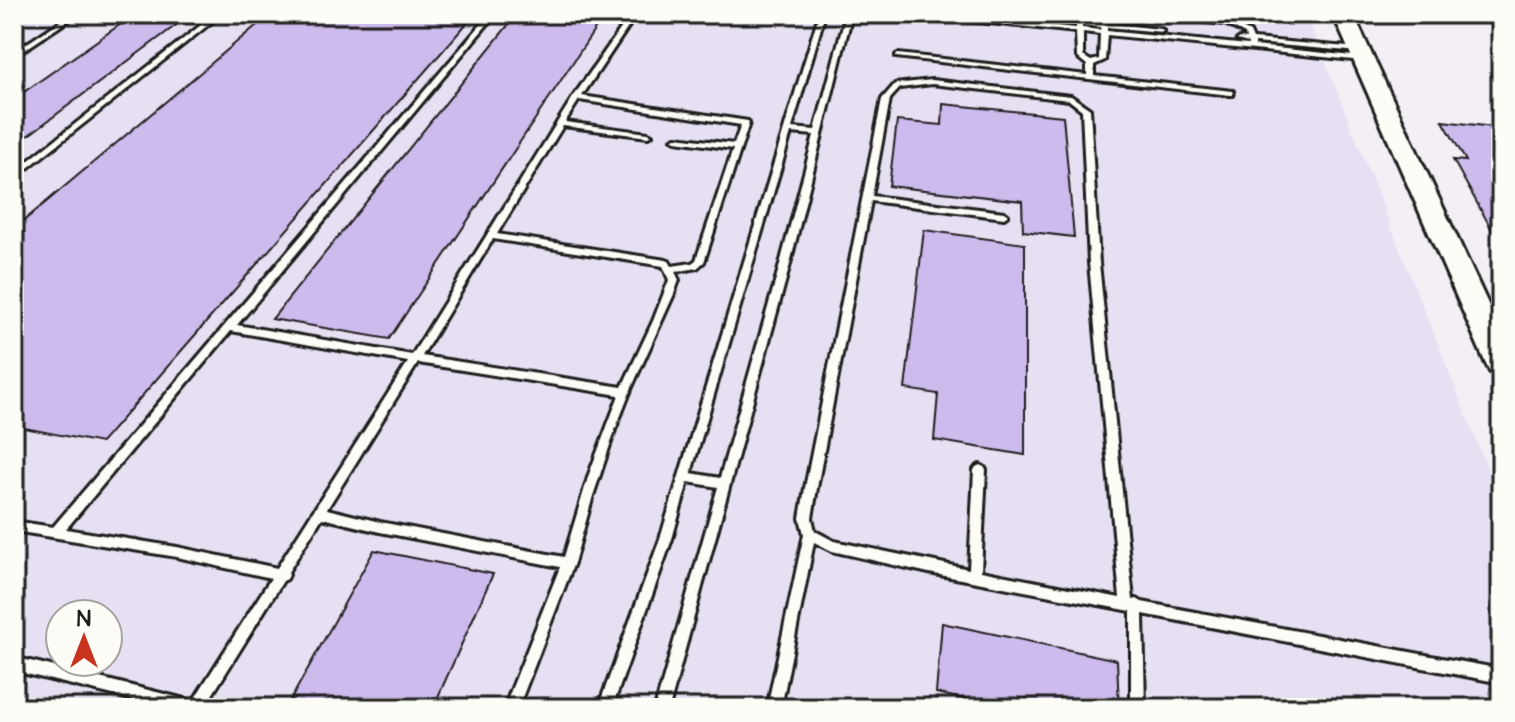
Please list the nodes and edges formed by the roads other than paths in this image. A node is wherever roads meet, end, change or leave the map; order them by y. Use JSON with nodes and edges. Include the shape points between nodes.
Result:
{"nodes":[{"id":1,"x":75,"y":14,"type":"edge"},
{"id":2,"x":219,"y":14,"type":"edge"},
{"id":3,"x":493,"y":14,"type":"edge"},
{"id":4,"x":634,"y":14,"type":"edge"},
{"id":5,"x":822,"y":14,"type":"edge"},
{"id":6,"x":849,"y":14,"type":"edge"},
{"id":7,"x":923,"y":14,"type":"edge"},
{"id":8,"x":996,"y":14,"type":"edge"},
{"id":9,"x":1152,"y":14,"type":"edge"},
{"id":10,"x":1343,"y":14,"type":"edge"},
{"id":11,"x":961,"y":16,"type":"edge"},
{"id":12,"x":1079,"y":26,"type":"junction"},
{"id":13,"x":1104,"y":29,"type":"junction"},
{"id":14,"x":1252,"y":44,"type":"junction"},
{"id":15,"x":14,"y":55,"type":"edge"},
{"id":16,"x":1362,"y":55,"type":"junction"},
{"id":17,"x":898,"y":56,"type":"dead end"},
{"id":18,"x":1090,"y":64,"type":"junction"},
{"id":19,"x":1091,"y":77,"type":"junction"},
{"id":20,"x":1230,"y":93,"type":"dead end"},
{"id":21,"x":577,"y":97,"type":"junction"},
{"id":22,"x":561,"y":124,"type":"junction"},
{"id":23,"x":788,"y":130,"type":"junction"},
{"id":24,"x":818,"y":133,"type":"junction"},
{"id":25,"x":648,"y":135,"type":"dead end"},
{"id":26,"x":676,"y":139,"type":"dead end"},
{"id":27,"x":738,"y":147,"type":"junction"},
{"id":28,"x":14,"y":176,"type":"edge"},
{"id":29,"x":868,"y":198,"type":"junction"},
{"id":30,"x":1004,"y":215,"type":"dead end"},
{"id":31,"x":491,"y":236,"type":"junction"},
{"id":32,"x":671,"y":269,"type":"junction"},
{"id":33,"x":228,"y":327,"type":"junction"},
{"id":34,"x":415,"y":359,"type":"junction"},
{"id":35,"x":1501,"y":364,"type":"edge"},
{"id":36,"x":626,"y":392,"type":"junction"},
{"id":37,"x":980,"y":470,"type":"dead end"},
{"id":38,"x":685,"y":477,"type":"junction"},
{"id":39,"x":724,"y":483,"type":"junction"},
{"id":40,"x":320,"y":512,"type":"junction"},
{"id":41,"x":14,"y":526,"type":"edge"},
{"id":42,"x":57,"y":531,"type":"junction"},
{"id":43,"x":810,"y":534,"type":"junction"},
{"id":44,"x":568,"y":563,"type":"junction"},
{"id":45,"x":283,"y":575,"type":"junction"},
{"id":46,"x":975,"y":575,"type":"junction"},
{"id":47,"x":1132,"y":604,"type":"junction"},
{"id":48,"x":14,"y":664,"type":"edge"},
{"id":49,"x":1501,"y":676,"type":"edge"},
{"id":50,"x":195,"y":708,"type":"edge"},
{"id":51,"x":511,"y":708,"type":"edge"},
{"id":52,"x":605,"y":708,"type":"edge"},
{"id":53,"x":662,"y":708,"type":"edge"},
{"id":54,"x":774,"y":708,"type":"edge"},
{"id":55,"x":1138,"y":708,"type":"edge"}],
"edges":[{"from":1,"to":15,"type":"lane"},
{"from":2,"to":28,"type":"lane"},
{"from":3,"to":33,"type":"lane"},
{"from":4,"to":21,"type":"lane"},
{"from":5,"to":23,"type":"lane"},
{"from":6,"to":24,"type":"lane"},
{"from":7,"to":11,"type":"lane"},
{"from":8,"to":12,"type":"lane"},
{"from":9,"to":14,"type":"lane","via":[[1233,23],[1245,29]]},
{"from":10,"to":16,"type":"street"},
{"from":11,"to":12,"type":"lane"},
{"from":12,"to":13,"type":"lane"},
{"from":12,"to":18,"type":"lane","via":[[1080,57]]},
{"from":13,"to":14,"type":"lane"},
{"from":13,"to":18,"type":"lane","via":[[1102,60]]},
{"from":14,"to":16,"type":"lane"},
{"from":16,"to":35,"type":"street"},
{"from":17,"to":19,"type":"lane"},
{"from":18,"to":19,"type":"lane"},
{"from":19,"to":20,"type":"lane"},
{"from":21,"to":22,"type":"lane"},
{"from":21,"to":27,"type":"lane","via":[[741,121],[745,125]]},
{"from":22,"to":25,"type":"lane"},
{"from":22,"to":31,"type":"lane"},
{"from":23,"to":24,"type":"lane"},
{"from":23,"to":38,"type":"lane"},
{"from":24,"to":39,"type":"lane"},
{"from":26,"to":27,"type":"lane"},
{"from":27,"to":32,"type":"lane","via":[[700,262]]},
{"from":29,"to":30,"type":"lane"},
{"from":29,"to":43,"type":"lane","via":[[811,488],[806,518]]},
{"from":29,"to":47,"type":"lane","via":[[886,99],[898,86],[932,82],[1071,98],[1086,109],[1094,263]]},
{"from":31,"to":32,"type":"lane","via":[[666,263]]},
{"from":31,"to":34,"type":"lane"},
{"from":32,"to":36,"type":"lane","via":[[674,280],[663,315]]},
{"from":33,"to":34,"type":"lane"},
{"from":33,"to":42,"type":"lane"},
{"from":34,"to":36,"type":"lane"},
{"from":34,"to":40,"type":"lane"},
{"from":36,"to":44,"type":"lane"},
{"from":37,"to":46,"type":"lane"},
{"from":38,"to":39,"type":"lane"},
{"from":38,"to":52,"type":"lane"},
{"from":39,"to":53,"type":"lane"},
{"from":40,"to":44,"type":"lane"},
{"from":40,"to":45,"type":"lane"},
{"from":41,"to":42,"type":"lane"},
{"from":42,"to":45,"type":"lane"},
{"from":43,"to":46,"type":"lane","via":[[832,546]]},
{"from":43,"to":54,"type":"lane"},
{"from":44,"to":51,"type":"lane"},
{"from":45,"to":50,"type":"lane"},
{"from":46,"to":47,"type":"lane"},
{"from":47,"to":49,"type":"lane"},
{"from":47,"to":55,"type":"lane"},
{"from":48,"to":50,"type":"lane"}]}
